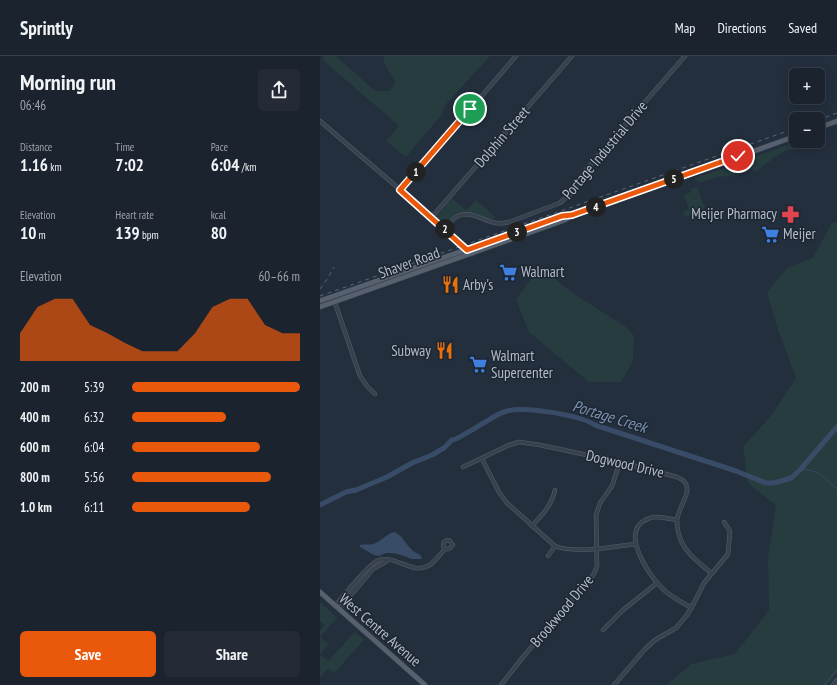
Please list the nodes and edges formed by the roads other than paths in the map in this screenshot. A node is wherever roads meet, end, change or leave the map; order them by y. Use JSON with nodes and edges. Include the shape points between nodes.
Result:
{"nodes":[{"id":1,"x":516,"y":56,"type":"edge"},
{"id":2,"x":564,"y":56,"type":"edge"},
{"id":3,"x":572,"y":56,"type":"edge"},
{"id":4,"x":685,"y":56,"type":"edge"},
{"id":5,"x":568,"y":60,"type":"junction"},
{"id":6,"x":320,"y":121,"type":"edge"},
{"id":7,"x":837,"y":121,"type":"edge"},
{"id":8,"x":825,"y":125,"type":"edge"},
{"id":9,"x":789,"y":138,"type":"edge"},
{"id":10,"x":400,"y":190,"type":"junction"},
{"id":11,"x":572,"y":215,"type":"junction"},
{"id":12,"x":432,"y":217,"type":"junction"},
{"id":13,"x":445,"y":229,"type":"junction"},
{"id":14,"x":467,"y":250,"type":"junction"},
{"id":15,"x":472,"y":254,"type":"junction"},
{"id":16,"x":334,"y":299,"type":"junction"},
{"id":17,"x":320,"y":301,"type":"edge"},
{"id":18,"x":320,"y":307,"type":"edge"},
{"id":19,"x":375,"y":394,"type":"dead end"},
{"id":20,"x":482,"y":459,"type":"junction"},
{"id":21,"x":620,"y":462,"type":"junction"},
{"id":22,"x":463,"y":467,"type":"dead end"},
{"id":23,"x":555,"y":490,"type":"dead end"},
{"id":24,"x":677,"y":520,"type":"junction"},
{"id":25,"x":724,"y":522,"type":"dead end"},
{"id":26,"x":532,"y":526,"type":"junction"},
{"id":27,"x":635,"y":544,"type":"junction"},
{"id":28,"x":555,"y":546,"type":"junction"},
{"id":29,"x":597,"y":548,"type":"junction"},
{"id":30,"x":445,"y":549,"type":"dead end"},
{"id":31,"x":548,"y":556,"type":"dead end"},
{"id":32,"x":711,"y":573,"type":"junction"},
{"id":33,"x":657,"y":583,"type":"junction"},
{"id":34,"x":320,"y":592,"type":"edge"},
{"id":35,"x":337,"y":608,"type":"junction"},
{"id":36,"x":692,"y":608,"type":"junction"},
{"id":37,"x":603,"y":630,"type":"dead end"},
{"id":38,"x":837,"y":680,"type":"edge"},
{"id":39,"x":425,"y":685,"type":"edge"},
{"id":40,"x":501,"y":685,"type":"edge"},
{"id":41,"x":614,"y":685,"type":"edge"},
{"id":42,"x":833,"y":685,"type":"edge"}],
"edges":[{"from":1,"to":10,"type":"street"},
{"from":2,"to":5,"type":"street"},
{"from":3,"to":5,"type":"street","name":"Dolphin Street"},
{"from":4,"to":13,"type":"street","name":"Portage Industrial Drive","via":[[585,171],[573,191],[560,203],[505,223],[464,214],[454,219]]},
{"from":5,"to":12,"type":"street","name":"Dolphin Street"},
{"from":6,"to":10,"type":"street"},
{"from":7,"to":8,"type":"main road"},
{"from":9,"to":11,"type":"main road","name":"Shaver Road"},
{"from":10,"to":12,"type":"street"},
{"from":11,"to":14,"type":"main road","name":"Shaver Road","via":[[562,216]]},
{"from":11,"to":15,"type":"main road","name":"Shaver Road","via":[[565,220]]},
{"from":12,"to":13,"type":"street"},
{"from":13,"to":14,"type":"street"},
{"from":14,"to":15,"type":"street"},
{"from":14,"to":16,"type":"main road","name":"Shaver Road"},
{"from":15,"to":16,"type":"main road","name":"Shaver Road"},
{"from":16,"to":17,"type":"main road","name":"Shaver Road"},
{"from":16,"to":18,"type":"main road","name":"Shaver Road"},
{"from":16,"to":19,"type":"street","via":[[360,376]]},
{"from":20,"to":21,"type":"street","name":"Dogwood Drive","via":[[519,442]]},
{"from":20,"to":22,"type":"street","name":"Dogwood Drive"},
{"from":20,"to":26,"type":"street","via":[[503,498]]},
{"from":21,"to":24,"type":"street","name":"Dogwood Drive","via":[[673,476],[687,484],[688,491]]},
{"from":21,"to":29,"type":"street","name":"Brookwood Drive","via":[[612,486],[600,503],[596,515]]},
{"from":23,"to":26,"type":"street","via":[[549,507]]},
{"from":24,"to":27,"type":"street","via":[[649,518],[638,528]]},
{"from":24,"to":32,"type":"street","name":"Dogwood Drive","via":[[683,546]]},
{"from":25,"to":32,"type":"street","via":[[730,531],[728,551]]},
{"from":26,"to":28,"type":"street"},
{"from":27,"to":29,"type":"street"},
{"from":27,"to":33,"type":"street","via":[[644,565]]},
{"from":28,"to":29,"type":"street","via":[[569,549]]},
{"from":28,"to":31,"type":"street"},
{"from":29,"to":40,"type":"street","name":"Brookwood Drive","via":[[597,566],[592,578]]},
{"from":30,"to":35,"type":"street","via":[[428,566],[419,569],[388,560],[376,566],[369,570]]},
{"from":32,"to":36,"type":"street"},
{"from":33,"to":36,"type":"street","via":[[671,596]]},
{"from":33,"to":37,"type":"street"},
{"from":34,"to":35,"type":"main road","name":"West Centre Avenue"},
{"from":35,"to":39,"type":"main road","name":"West Centre Avenue"},
{"from":36,"to":41,"type":"street","via":[[676,628],[645,649]]},
{"from":38,"to":42,"type":"street"}]}
